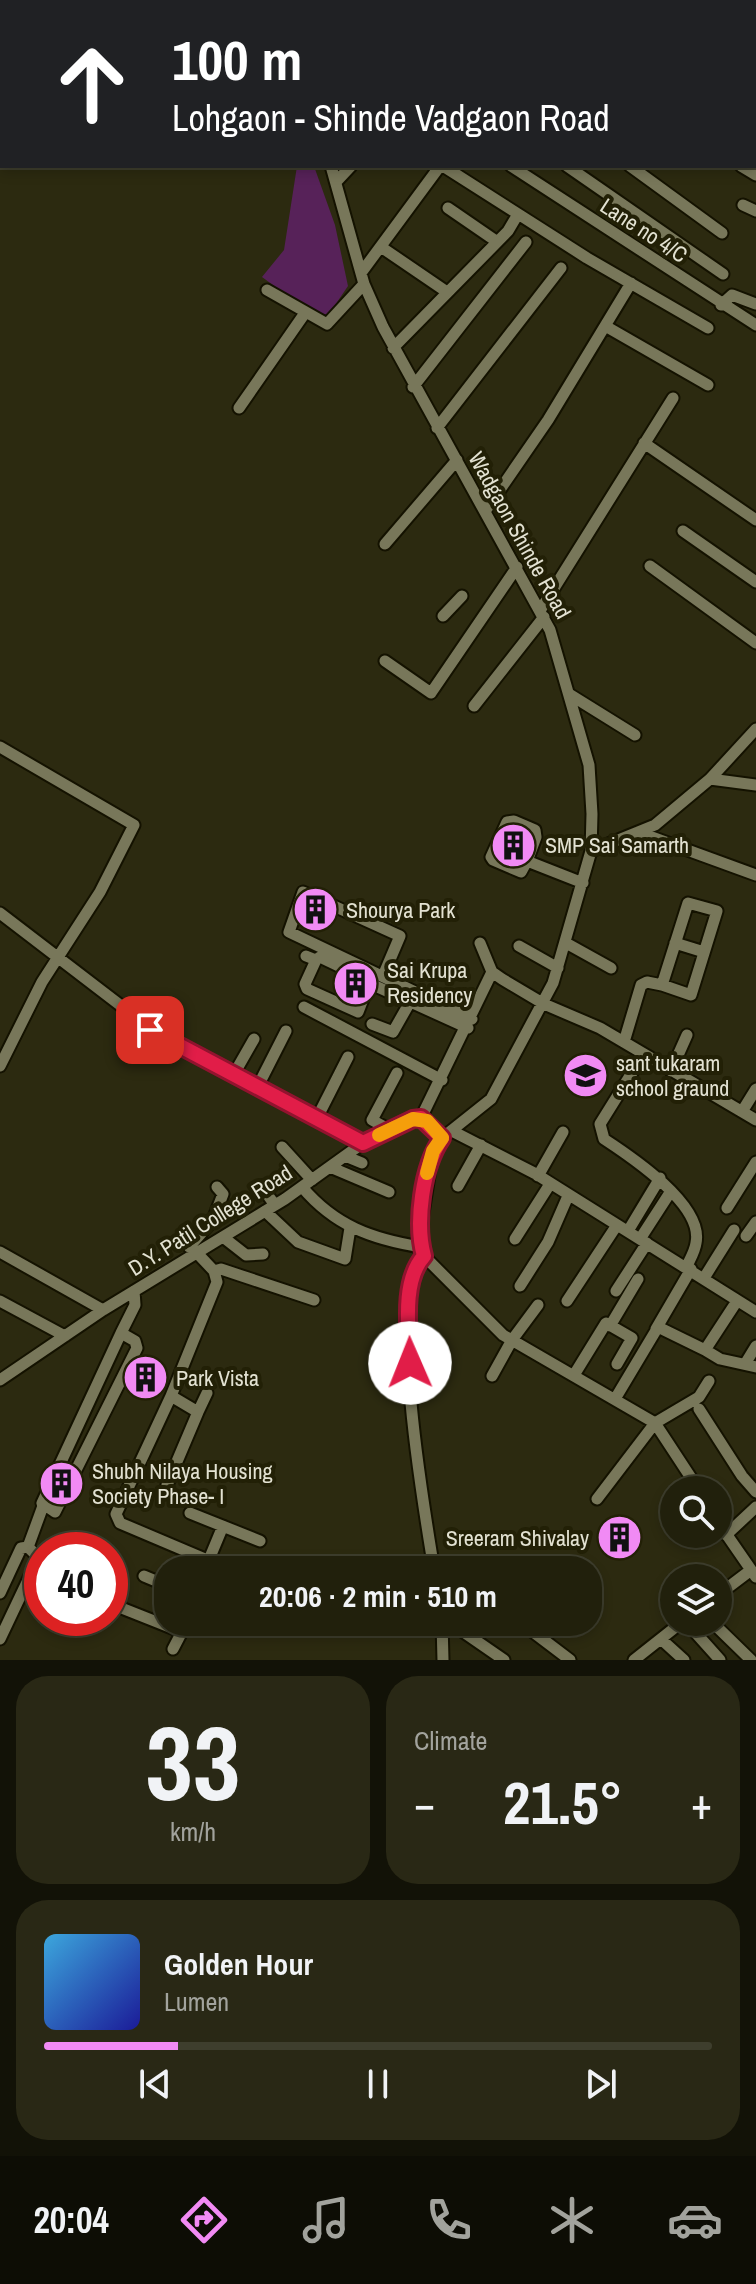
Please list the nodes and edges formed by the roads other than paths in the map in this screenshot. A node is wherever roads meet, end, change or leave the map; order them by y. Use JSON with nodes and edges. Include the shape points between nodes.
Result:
{"nodes":[{"id":1,"x":332,"y":168,"type":"edge"},
{"id":2,"x":349,"y":168,"type":"edge"},
{"id":3,"x":440,"y":168,"type":"edge"},
{"id":4,"x":445,"y":168,"type":"edge"},
{"id":5,"x":514,"y":168,"type":"edge"},
{"id":6,"x":570,"y":168,"type":"edge"},
{"id":7,"x":633,"y":168,"type":"edge"},
{"id":8,"x":336,"y":182,"type":"junction"},
{"id":9,"x":743,"y":205,"type":"dead end"},
{"id":10,"x":448,"y":208,"type":"dead end"},
{"id":11,"x":756,"y":211,"type":"edge"},
{"id":12,"x":518,"y":214,"type":"junction"},
{"id":13,"x":722,"y":233,"type":"dead end"},
{"id":14,"x":496,"y":241,"type":"junction"},
{"id":15,"x":526,"y":242,"type":"dead end"},
{"id":16,"x":381,"y":247,"type":"junction"},
{"id":17,"x":561,"y":268,"type":"dead end"},
{"id":18,"x":723,"y":274,"type":"dead end"},
{"id":19,"x":362,"y":279,"type":"junction"},
{"id":20,"x":631,"y":283,"type":"junction"},
{"id":21,"x":267,"y":290,"type":"dead end"},
{"id":22,"x":447,"y":292,"type":"junction"},
{"id":23,"x":756,"y":304,"type":"edge"},
{"id":24,"x":721,"y":305,"type":"junction"},
{"id":25,"x":305,"y":313,"type":"junction"},
{"id":26,"x":756,"y":325,"type":"edge"},
{"id":27,"x":607,"y":327,"type":"junction"},
{"id":28,"x":708,"y":328,"type":"dead end"},
{"id":29,"x":393,"y":348,"type":"junction"},
{"id":30,"x":708,"y":385,"type":"dead end"},
{"id":31,"x":413,"y":387,"type":"junction"},
{"id":32,"x":673,"y":398,"type":"dead end"},
{"id":33,"x":239,"y":408,"type":"dead end"},
{"id":34,"x":437,"y":428,"type":"junction"},
{"id":35,"x":644,"y":443,"type":"junction"},
{"id":36,"x":457,"y":460,"type":"junction"},
{"id":37,"x":486,"y":510,"type":"junction"},
{"id":38,"x":756,"y":520,"type":"edge"},
{"id":39,"x":683,"y":531,"type":"dead end"},
{"id":40,"x":385,"y":544,"type":"dead end"},
{"id":41,"x":650,"y":566,"type":"dead end"},
{"id":42,"x":517,"y":567,"type":"junction"},
{"id":43,"x":756,"y":582,"type":"edge"},
{"id":44,"x":462,"y":596,"type":"dead end"},
{"id":45,"x":543,"y":613,"type":"junction"},
{"id":46,"x":443,"y":616,"type":"dead end"},
{"id":47,"x":756,"y":643,"type":"edge"},
{"id":48,"x":385,"y":661,"type":"dead end"},
{"id":49,"x":569,"y":694,"type":"junction"},
{"id":50,"x":474,"y":706,"type":"dead end"},
{"id":51,"x":756,"y":729,"type":"edge"},
{"id":52,"x":635,"y":735,"type":"dead end"},
{"id":53,"x":0,"y":747,"type":"edge"},
{"id":54,"x":710,"y":779,"type":"junction"},
{"id":55,"x":756,"y":785,"type":"edge"},
{"id":56,"x":638,"y":832,"type":"junction"},
{"id":57,"x":591,"y":851,"type":"junction"},
{"id":58,"x":527,"y":861,"type":"junction"},
{"id":59,"x":756,"y":875,"type":"edge"},
{"id":60,"x":583,"y":883,"type":"junction"},
{"id":61,"x":0,"y":913,"type":"edge"},
{"id":62,"x":480,"y":943,"type":"dead end"},
{"id":63,"x":566,"y":943,"type":"junction"},
{"id":64,"x":675,"y":943,"type":"junction"},
{"id":65,"x":519,"y":946,"type":"dead end"},
{"id":66,"x":704,"y":952,"type":"junction"},
{"id":67,"x":58,"y":957,"type":"junction"},
{"id":68,"x":558,"y":968,"type":"junction"},
{"id":69,"x":611,"y":968,"type":"dead end"},
{"id":70,"x":492,"y":972,"type":"junction"},
{"id":71,"x":383,"y":976,"type":"junction"},
{"id":72,"x":371,"y":984,"type":"junction"},
{"id":73,"x":662,"y":985,"type":"junction"},
{"id":74,"x":410,"y":1002,"type":"junction"},
{"id":75,"x":544,"y":1004,"type":"junction"},
{"id":76,"x":304,"y":1007,"type":"dead end"},
{"id":77,"x":470,"y":1023,"type":"junction"},
{"id":78,"x":372,"y":1024,"type":"dead end"},
{"id":79,"x":286,"y":1031,"type":"dead end"},
{"id":80,"x":687,"y":1035,"type":"dead end"},
{"id":81,"x":254,"y":1039,"type":"dead end"},
{"id":82,"x":624,"y":1042,"type":"junction"},
{"id":83,"x":643,"y":1055,"type":"junction"},
{"id":84,"x":348,"y":1057,"type":"dead end"},
{"id":85,"x":0,"y":1066,"type":"edge"},
{"id":86,"x":671,"y":1071,"type":"junction"},
{"id":87,"x":397,"y":1073,"type":"dead end"},
{"id":88,"x":234,"y":1074,"type":"junction"},
{"id":89,"x":442,"y":1080,"type":"junction"},
{"id":90,"x":258,"y":1086,"type":"junction"},
{"id":91,"x":756,"y":1089,"type":"edge"},
{"id":92,"x":743,"y":1110,"type":"junction"},
{"id":93,"x":317,"y":1118,"type":"junction"},
{"id":94,"x":421,"y":1118,"type":"junction"},
{"id":95,"x":756,"y":1120,"type":"edge"},
{"id":96,"x":390,"y":1130,"type":"junction"},
{"id":97,"x":563,"y":1132,"type":"dead end"},
{"id":98,"x":447,"y":1135,"type":"junction"},
{"id":99,"x":363,"y":1143,"type":"junction"},
{"id":100,"x":481,"y":1145,"type":"junction"},
{"id":101,"x":282,"y":1147,"type":"dead end"},
{"id":102,"x":345,"y":1156,"type":"junction"},
{"id":103,"x":756,"y":1162,"type":"edge"},
{"id":104,"x":362,"y":1163,"type":"dead end"},
{"id":105,"x":330,"y":1167,"type":"junction"},
{"id":106,"x":538,"y":1176,"type":"junction"},
{"id":107,"x":660,"y":1178,"type":"junction"},
{"id":108,"x":307,"y":1183,"type":"junction"},
{"id":109,"x":550,"y":1184,"type":"junction"},
{"id":110,"x":261,"y":1186,"type":"dead end"},
{"id":111,"x":458,"y":1186,"type":"dead end"},
{"id":112,"x":217,"y":1187,"type":"dead end"},
{"id":113,"x":671,"y":1191,"type":"junction"},
{"id":114,"x":389,"y":1192,"type":"dead end"},
{"id":115,"x":568,"y":1196,"type":"junction"},
{"id":116,"x":270,"y":1208,"type":"junction"},
{"id":117,"x":727,"y":1208,"type":"dead end"},
{"id":118,"x":756,"y":1222,"type":"edge"},
{"id":119,"x":617,"y":1225,"type":"junction"},
{"id":120,"x":350,"y":1228,"type":"junction"},
{"id":121,"x":734,"y":1230,"type":"dead end"},
{"id":122,"x":628,"y":1231,"type":"junction"},
{"id":123,"x":746,"y":1236,"type":"dead end"},
{"id":124,"x":223,"y":1237,"type":"junction"},
{"id":125,"x":515,"y":1239,"type":"dead end"},
{"id":126,"x":644,"y":1241,"type":"junction"},
{"id":127,"x":193,"y":1250,"type":"junction"},
{"id":128,"x":0,"y":1252,"type":"edge"},
{"id":129,"x":423,"y":1252,"type":"junction"},
{"id":130,"x":263,"y":1254,"type":"dead end"},
{"id":131,"x":689,"y":1268,"type":"junction"},
{"id":132,"x":214,"y":1271,"type":"junction"},
{"id":133,"x":704,"y":1278,"type":"junction"},
{"id":134,"x":638,"y":1279,"type":"dead end"},
{"id":135,"x":520,"y":1286,"type":"dead end"},
{"id":136,"x":134,"y":1291,"type":"junction"},
{"id":137,"x":616,"y":1291,"type":"dead end"},
{"id":138,"x":314,"y":1300,"type":"dead end"},
{"id":139,"x":0,"y":1301,"type":"edge"},
{"id":140,"x":567,"y":1301,"type":"dead end"},
{"id":141,"x":737,"y":1301,"type":"junction"},
{"id":142,"x":538,"y":1305,"type":"dead end"},
{"id":143,"x":103,"y":1310,"type":"junction"},
{"id":144,"x":756,"y":1312,"type":"edge"},
{"id":145,"x":610,"y":1326,"type":"junction"},
{"id":146,"x":656,"y":1329,"type":"junction"},
{"id":147,"x":121,"y":1333,"type":"junction"},
{"id":148,"x":65,"y":1336,"type":"junction"},
{"id":149,"x":512,"y":1340,"type":"junction"},
{"id":150,"x":756,"y":1346,"type":"edge"},
{"id":151,"x":705,"y":1350,"type":"junction"},
{"id":152,"x":617,"y":1364,"type":"dead end"},
{"id":153,"x":750,"y":1366,"type":"edge"},
{"id":154,"x":574,"y":1375,"type":"junction"},
{"id":155,"x":492,"y":1376,"type":"dead end"},
{"id":156,"x":0,"y":1380,"type":"edge"},
{"id":157,"x":709,"y":1381,"type":"dead end"},
{"id":158,"x":207,"y":1393,"type":"dead end"},
{"id":159,"x":171,"y":1396,"type":"junction"},
{"id":160,"x":615,"y":1399,"type":"junction"},
{"id":161,"x":699,"y":1409,"type":"dead end"},
{"id":162,"x":198,"y":1412,"type":"junction"},
{"id":163,"x":655,"y":1423,"type":"junction"},
{"id":164,"x":690,"y":1476,"type":"edge"},
{"id":165,"x":167,"y":1485,"type":"dead end"},
{"id":166,"x":756,"y":1492,"type":"edge"},
{"id":167,"x":597,"y":1499,"type":"dead end"},
{"id":168,"x":43,"y":1506,"type":"junction"},
{"id":169,"x":756,"y":1507,"type":"edge"},
{"id":170,"x":190,"y":1513,"type":"dead end"},
{"id":171,"x":223,"y":1526,"type":"junction"},
{"id":172,"x":732,"y":1529,"type":"edge"},
{"id":173,"x":33,"y":1532,"type":"edge"},
{"id":174,"x":260,"y":1541,"type":"dead end"},
{"id":175,"x":732,"y":1542,"type":"edge"},
{"id":176,"x":24,"y":1548,"type":"edge"},
{"id":177,"x":192,"y":1556,"type":"edge"},
{"id":178,"x":216,"y":1556,"type":"edge"},
{"id":179,"x":435,"y":1556,"type":"edge"},
{"id":180,"x":753,"y":1568,"type":"edge"},
{"id":181,"x":144,"y":1576,"type":"dead end"},
{"id":182,"x":154,"y":1580,"type":"edge"},
{"id":183,"x":732,"y":1584,"type":"edge"},
{"id":184,"x":24,"y":1588,"type":"edge"},
{"id":185,"x":0,"y":1593,"type":"edge"},
{"id":186,"x":128,"y":1610,"type":"edge"},
{"id":187,"x":154,"y":1618,"type":"edge"},
{"id":188,"x":10,"y":1627,"type":"dead end"},
{"id":189,"x":180,"y":1636,"type":"edge"},
{"id":190,"x":442,"y":1636,"type":"edge"},
{"id":191,"x":469,"y":1636,"type":"edge"},
{"id":192,"x":538,"y":1636,"type":"edge"},
{"id":193,"x":667,"y":1636,"type":"edge"},
{"id":194,"x":697,"y":1636,"type":"edge"},
{"id":195,"x":726,"y":1636,"type":"edge"},
{"id":196,"x":0,"y":1639,"type":"edge"},
{"id":197,"x":662,"y":1640,"type":"junction"},
{"id":198,"x":0,"y":1648,"type":"edge"},
{"id":199,"x":173,"y":1649,"type":"dead end"},
{"id":200,"x":443,"y":1660,"type":"edge"},
{"id":201,"x":504,"y":1660,"type":"edge"},
{"id":202,"x":570,"y":1660,"type":"edge"},
{"id":203,"x":634,"y":1660,"type":"edge"},
{"id":204,"x":684,"y":1660,"type":"edge"},
{"id":205,"x":720,"y":1660,"type":"edge"},
{"id":206,"x":751,"y":1660,"type":"edge"}],
"edges":[{"from":1,"to":8,"type":"street","name":"Wadgaon Shinde Road"},
{"from":2,"to":8,"type":"street"},
{"from":3,"to":16,"type":"street"},
{"from":4,"to":12,"type":"street"},
{"from":5,"to":24,"type":"street","name":"Lane no 4/C"},
{"from":6,"to":18,"type":"street"},
{"from":7,"to":13,"type":"street"},
{"from":8,"to":19,"type":"street","name":"Wadgaon Shinde Road"},
{"from":9,"to":11,"type":"street"},
{"from":10,"to":14,"type":"street"},
{"from":12,"to":14,"type":"street"},
{"from":12,"to":20,"type":"street"},
{"from":14,"to":22,"type":"street"},
{"from":15,"to":31,"type":"street"},
{"from":16,"to":19,"type":"street"},
{"from":16,"to":22,"type":"street"},
{"from":17,"to":34,"type":"street"},
{"from":19,"to":25,"type":"street","via":[[327,324]]},
{"from":19,"to":29,"type":"street","name":"Wadgaon Shinde Road"},
{"from":20,"to":27,"type":"street"},
{"from":20,"to":28,"type":"street"},
{"from":21,"to":25,"type":"street"},
{"from":22,"to":29,"type":"street"},
{"from":23,"to":24,"type":"street","via":[[732,295]]},
{"from":24,"to":26,"type":"street","name":"Lane no 4/C"},
{"from":25,"to":33,"type":"street"},
{"from":27,"to":30,"type":"street"},
{"from":27,"to":37,"type":"street"},
{"from":29,"to":31,"type":"street","name":"Wadgaon Shinde Road"},
{"from":31,"to":34,"type":"street","name":"Wadgaon Shinde Road"},
{"from":32,"to":35,"type":"street"},
{"from":34,"to":36,"type":"street","name":"Wadgaon Shinde Road"},
{"from":35,"to":38,"type":"street"},
{"from":35,"to":45,"type":"street"},
{"from":36,"to":37,"type":"street","name":"Wadgaon Shinde Road"},
{"from":36,"to":40,"type":"street"},
{"from":37,"to":42,"type":"street","name":"Wadgaon Shinde Road"},
{"from":39,"to":43,"type":"street"},
{"from":41,"to":47,"type":"street"},
{"from":42,"to":45,"type":"street","name":"Wadgaon Shinde Road"},
{"from":42,"to":48,"type":"street","via":[[431,693]]},
{"from":44,"to":46,"type":"street"},
{"from":45,"to":49,"type":"street","name":"Wadgaon Shinde Road"},
{"from":45,"to":50,"type":"street"},
{"from":49,"to":52,"type":"street"},
{"from":49,"to":57,"type":"street","name":"Wadgaon Shinde Road","via":[[589,765]]},
{"from":51,"to":54,"type":"street"},
{"from":53,"to":67,"type":"street","via":[[134,825]]},
{"from":54,"to":55,"type":"street"},
{"from":54,"to":56,"type":"street","via":[[655,825]]},
{"from":56,"to":57,"type":"street"},
{"from":56,"to":59,"type":"street"},
{"from":57,"to":60,"type":"street","name":"Wadgaon Shinde Road"},
{"from":58,"to":58,"type":"street","via":[[521,872],[492,859],[507,822],[535,830]]},
{"from":58,"to":60,"type":"street"},
{"from":60,"to":63,"type":"street","name":"Wadgaon Shinde Road"},
{"from":61,"to":67,"type":"street"},
{"from":62,"to":70,"type":"street"},
{"from":63,"to":68,"type":"street","name":"Wadgaon Shinde Road"},
{"from":63,"to":69,"type":"street"},
{"from":64,"to":66,"type":"street"},
{"from":64,"to":66,"type":"street","via":[[688,903],[717,911]]},
{"from":64,"to":73,"type":"street"},
{"from":65,"to":68,"type":"street"},
{"from":66,"to":73,"type":"street","via":[[691,995]]},
{"from":67,"to":85,"type":"street"},
{"from":67,"to":88,"type":"street","via":[[150,1030]]},
{"from":68,"to":75,"type":"street","name":"Wadgaon Shinde Road"},
{"from":70,"to":75,"type":"street"},
{"from":70,"to":77,"type":"street"},
{"from":71,"to":71,"type":"street","via":[[400,936],[303,892],[289,932]]},
{"from":71,"to":77,"type":"street"},
{"from":72,"to":72,"type":"street","via":[[358,1012],[305,984],[311,958],[320,957]]},
{"from":72,"to":74,"type":"street"},
{"from":73,"to":82,"type":"street","via":[[641,985]]},
{"from":74,"to":77,"type":"street"},
{"from":74,"to":78,"type":"street","via":[[393,1032]]},
{"from":75,"to":82,"type":"street"},
{"from":75,"to":98,"type":"street","name":"Wadgaon Shinde Road","via":[[491,1099]]},
{"from":76,"to":89,"type":"street"},
{"from":77,"to":89,"type":"street"},
{"from":79,"to":90,"type":"street"},
{"from":80,"to":86,"type":"street"},
{"from":81,"to":88,"type":"street"},
{"from":82,"to":83,"type":"street"},
{"from":83,"to":86,"type":"street"},
{"from":83,"to":107,"type":"street","via":[[600,1132]]},
{"from":84,"to":93,"type":"street"},
{"from":86,"to":92,"type":"street"},
{"from":87,"to":96,"type":"street","via":[[372,1120]]},
{"from":88,"to":90,"type":"street"},
{"from":89,"to":94,"type":"street"},
{"from":90,"to":93,"type":"street"},
{"from":91,"to":92,"type":"street"},
{"from":92,"to":95,"type":"street"},
{"from":93,"to":99,"type":"street"},
{"from":94,"to":96,"type":"street","name":"D.Y. Patil College Road"},
{"from":94,"to":98,"type":"street"},
{"from":96,"to":99,"type":"street","name":"D.Y. Patil College Road"},
{"from":97,"to":106,"type":"street"},
{"from":98,"to":100,"type":"street"},
{"from":98,"to":129,"type":"street","via":[[428,1166],[419,1238]]},
{"from":99,"to":102,"type":"street","name":"D.Y. Patil College Road"},
{"from":100,"to":106,"type":"street"},
{"from":100,"to":111,"type":"street"},
{"from":101,"to":108,"type":"street"},
{"from":102,"to":104,"type":"street"},
{"from":102,"to":105,"type":"street","name":"D.Y. Patil College Road"},
{"from":103,"to":117,"type":"street"},
{"from":105,"to":108,"type":"street","name":"D.Y. Patil College Road"},
{"from":105,"to":114,"type":"street"},
{"from":106,"to":109,"type":"street"},
{"from":107,"to":113,"type":"street"},
{"from":107,"to":122,"type":"street"},
{"from":108,"to":116,"type":"street","name":"D.Y. Patil College Road"},
{"from":108,"to":120,"type":"street","via":[[332,1218]]},
{"from":109,"to":115,"type":"street"},
{"from":109,"to":125,"type":"street"},
{"from":110,"to":116,"type":"street"},
{"from":112,"to":127,"type":"street","via":[[223,1194],[219,1210]]},
{"from":113,"to":126,"type":"street"},
{"from":113,"to":131,"type":"street","via":[[696,1233]]},
{"from":115,"to":119,"type":"street"},
{"from":115,"to":135,"type":"street"},
{"from":116,"to":120,"type":"street","via":[[298,1242],[345,1259]]},
{"from":116,"to":124,"type":"street","name":"D.Y. Patil College Road"},
{"from":118,"to":123,"type":"street"},
{"from":119,"to":122,"type":"street"},
{"from":119,"to":140,"type":"street"},
{"from":120,"to":129,"type":"street"},
{"from":121,"to":133,"type":"street"},
{"from":122,"to":126,"type":"street"},
{"from":124,"to":127,"type":"street","name":"D.Y. Patil College Road"},
{"from":124,"to":130,"type":"street","via":[[246,1255]]},
{"from":126,"to":131,"type":"street"},
{"from":126,"to":137,"type":"street"},
{"from":127,"to":132,"type":"street"},
{"from":127,"to":136,"type":"street","name":"D.Y. Patil College Road"},
{"from":128,"to":143,"type":"street"},
{"from":129,"to":149,"type":"street"},
{"from":129,"to":179,"type":"street","via":[[411,1290],[410,1352],[415,1456]]},
{"from":131,"to":133,"type":"street"},
{"from":131,"to":146,"type":"street"},
{"from":132,"to":138,"type":"street"},
{"from":132,"to":159,"type":"street","via":[[217,1282]]},
{"from":133,"to":141,"type":"street"},
{"from":134,"to":145,"type":"street"},
{"from":136,"to":143,"type":"street","name":"D.Y. Patil College Road"},
{"from":136,"to":147,"type":"street","via":[[135,1305]]},
{"from":139,"to":148,"type":"street"},
{"from":141,"to":144,"type":"street"},
{"from":141,"to":151,"type":"street"},
{"from":142,"to":149,"type":"street"},
{"from":143,"to":148,"type":"street","name":"D.Y. Patil College Road"},
{"from":145,"to":152,"type":"street","via":[[632,1338]]},
{"from":145,"to":154,"type":"street","via":[[606,1323]]},
{"from":146,"to":151,"type":"street"},
{"from":146,"to":160,"type":"street"},
{"from":147,"to":168,"type":"street"},
{"from":147,"to":168,"type":"street","via":[[137,1348],[59,1510]]},
{"from":148,"to":156,"type":"street","name":"D.Y. Patil College Road"},
{"from":149,"to":154,"type":"street"},
{"from":149,"to":155,"type":"street"},
{"from":150,"to":153,"type":"street"},
{"from":151,"to":153,"type":"street"},
{"from":154,"to":160,"type":"street"},
{"from":157,"to":163,"type":"street","via":[[699,1397]]},
{"from":158,"to":162,"type":"street"},
{"from":159,"to":162,"type":"street"},
{"from":159,"to":177,"type":"street","via":[[116,1514],[117,1521]]},
{"from":160,"to":163,"type":"street"},
{"from":161,"to":166,"type":"street"},
{"from":162,"to":165,"type":"street"},
{"from":163,"to":164,"type":"street"},
{"from":163,"to":167,"type":"street"},
{"from":168,"to":173,"type":"street"},
{"from":169,"to":172,"type":"street"},
{"from":170,"to":171,"type":"street"},
{"from":171,"to":174,"type":"street"},
{"from":171,"to":178,"type":"street"},
{"from":175,"to":180,"type":"street"},
{"from":176,"to":185,"type":"street"},
{"from":180,"to":183,"type":"street"},
{"from":181,"to":182,"type":"street"},
{"from":184,"to":196,"type":"street"},
{"from":186,"to":187,"type":"street"},
{"from":188,"to":198,"type":"street"},
{"from":189,"to":199,"type":"street"},
{"from":190,"to":200,"type":"street"},
{"from":191,"to":201,"type":"street"},
{"from":192,"to":202,"type":"street"},
{"from":193,"to":197,"type":"street"},
{"from":194,"to":205,"type":"street"},
{"from":195,"to":206,"type":"street"},
{"from":197,"to":203,"type":"street"},
{"from":197,"to":204,"type":"street"}]}
